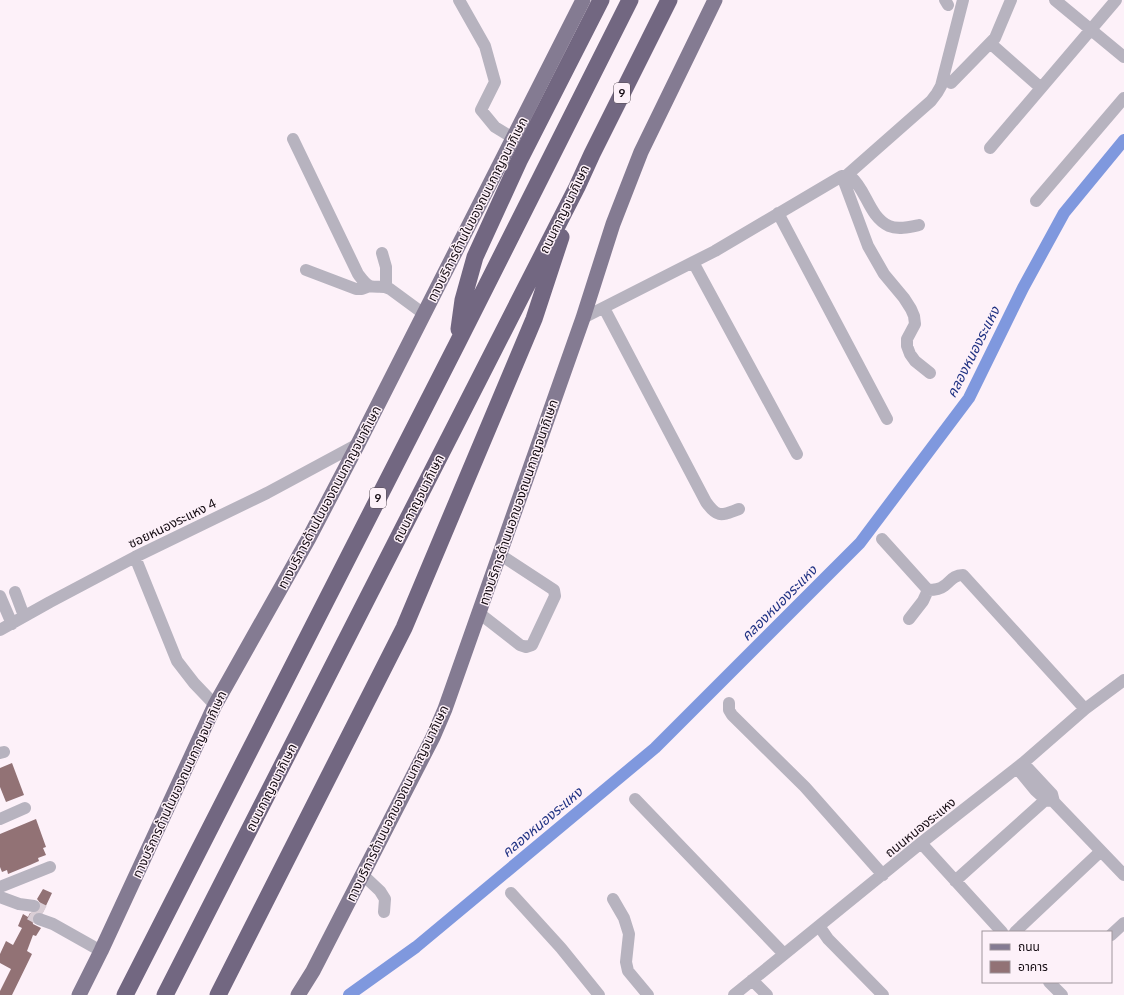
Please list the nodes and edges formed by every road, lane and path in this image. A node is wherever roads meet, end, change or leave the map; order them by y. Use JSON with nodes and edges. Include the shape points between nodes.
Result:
{"nodes":[{"id":1,"x":459,"y":0,"type":"edge"},
{"id":2,"x":583,"y":0,"type":"edge"},
{"id":3,"x":601,"y":0,"type":"edge"},
{"id":4,"x":630,"y":0,"type":"edge"},
{"id":5,"x":669,"y":0,"type":"edge"},
{"id":6,"x":715,"y":0,"type":"edge"},
{"id":7,"x":963,"y":0,"type":"edge"},
{"id":8,"x":1011,"y":0,"type":"edge"},
{"id":9,"x":1055,"y":0,"type":"edge"},
{"id":10,"x":1116,"y":0,"type":"edge"},
{"id":11,"x":1090,"y":29,"type":"junction"},
{"id":12,"x":990,"y":43,"type":"junction"},
{"id":13,"x":1124,"y":57,"type":"edge"},
{"id":14,"x":951,"y":84,"type":"dead end"},
{"id":15,"x":1041,"y":88,"type":"junction"},
{"id":16,"x":1124,"y":98,"type":"edge"},
{"id":17,"x":513,"y":138,"type":"junction"},
{"id":18,"x":293,"y":139,"type":"dead end"},
{"id":19,"x":990,"y":148,"type":"dead end"},
{"id":20,"x":844,"y":176,"type":"junction"},
{"id":21,"x":576,"y":187,"type":"junction"},
{"id":22,"x":1036,"y":201,"type":"dead end"},
{"id":23,"x":778,"y":213,"type":"junction"},
{"id":24,"x":919,"y":225,"type":"dead end"},
{"id":25,"x":382,"y":253,"type":"dead end"},
{"id":26,"x":693,"y":262,"type":"junction"},
{"id":27,"x":306,"y":270,"type":"dead end"},
{"id":28,"x":370,"y":286,"type":"junction"},
{"id":29,"x":386,"y":286,"type":"junction"},
{"id":30,"x":604,"y":308,"type":"junction"},
{"id":31,"x":424,"y":314,"type":"junction"},
{"id":32,"x":583,"y":318,"type":"junction"},
{"id":33,"x":457,"y":344,"type":"junction"},
{"id":34,"x":930,"y":373,"type":"dead end"},
{"id":35,"x":887,"y":419,"type":"dead end"},
{"id":36,"x":358,"y":444,"type":"junction"},
{"id":37,"x":797,"y":454,"type":"dead end"},
{"id":38,"x":739,"y":509,"type":"dead end"},
{"id":39,"x":882,"y":539,"type":"dead end"},
{"id":40,"x":500,"y":554,"type":"junction"},
{"id":41,"x":135,"y":557,"type":"junction"},
{"id":42,"x":928,"y":590,"type":"junction"},
{"id":43,"x":15,"y":592,"type":"dead end"},
{"id":44,"x":0,"y":596,"type":"edge"},
{"id":45,"x":479,"y":613,"type":"junction"},
{"id":46,"x":24,"y":616,"type":"junction"},
{"id":47,"x":909,"y":619,"type":"dead end"},
{"id":48,"x":12,"y":624,"type":"junction"},
{"id":49,"x":0,"y":630,"type":"edge"},
{"id":50,"x":1124,"y":680,"type":"edge"},
{"id":51,"x":729,"y":703,"type":"dead end"},
{"id":52,"x":215,"y":705,"type":"junction"},
{"id":53,"x":1085,"y":709,"type":"junction"},
{"id":54,"x":1020,"y":766,"type":"junction"},
{"id":55,"x":635,"y":799,"type":"dead end"},
{"id":56,"x":1051,"y":799,"type":"junction"},
{"id":57,"x":25,"y":808,"type":"dead end"},
{"id":58,"x":0,"y":819,"type":"edge"},
{"id":59,"x":921,"y":843,"type":"junction"},
{"id":60,"x":1101,"y":851,"type":"junction"},
{"id":61,"x":50,"y":867,"type":"dead end"},
{"id":62,"x":362,"y":874,"type":"junction"},
{"id":63,"x":882,"y":875,"type":"junction"},
{"id":64,"x":1124,"y":876,"type":"edge"},
{"id":65,"x":955,"y":881,"type":"junction"},
{"id":66,"x":0,"y":887,"type":"edge"},
{"id":67,"x":511,"y":893,"type":"dead end"},
{"id":68,"x":0,"y":897,"type":"edge"},
{"id":69,"x":613,"y":899,"type":"dead end"},
{"id":70,"x":384,"y":912,"type":"dead end"},
{"id":71,"x":1124,"y":923,"type":"edge"},
{"id":72,"x":819,"y":926,"type":"junction"},
{"id":73,"x":1001,"y":931,"type":"edge"},
{"id":74,"x":1016,"y":931,"type":"edge"},
{"id":75,"x":1112,"y":934,"type":"edge"},
{"id":76,"x":101,"y":951,"type":"junction"},
{"id":77,"x":784,"y":954,"type":"junction"},
{"id":78,"x":752,"y":980,"type":"junction"},
{"id":79,"x":79,"y":995,"type":"edge"},
{"id":80,"x":125,"y":995,"type":"edge"},
{"id":81,"x":165,"y":995,"type":"edge"},
{"id":82,"x":218,"y":995,"type":"edge"},
{"id":83,"x":298,"y":995,"type":"edge"},
{"id":84,"x":599,"y":995,"type":"edge"},
{"id":85,"x":648,"y":995,"type":"edge"},
{"id":86,"x":734,"y":995,"type":"edge"},
{"id":87,"x":767,"y":995,"type":"edge"},
{"id":88,"x":883,"y":995,"type":"edge"}],
"edges":[{"from":1,"to":17,"type":"street","via":[[485,46],[495,82],[481,110],[495,127]]},
{"from":2,"to":17,"type":"main road","name":"ทางบริการด้านในของถนนกาญจนาภิเษก"},
{"from":3,"to":33,"type":"highway","via":[[519,161],[475,258],[463,300]]},
{"from":4,"to":33,"type":"highway","number":"9"},
{"from":5,"to":21,"type":"highway","name":"ถนนกาญจนาภิเษก","number":"9"},
{"from":6,"to":32,"type":"main road","name":"ทางบริการด้านนอกของถนนกาญจนาภิเษก","via":[[630,178],[612,224]]},
{"from":7,"to":20,"type":"street","via":[[937,94]]},
{"from":8,"to":12,"type":"street","via":[[995,38]]},
{"from":9,"to":11,"type":"street"},
{"from":10,"to":11,"type":"street"},
{"from":11,"to":13,"type":"street"},
{"from":11,"to":15,"type":"street"},
{"from":12,"to":14,"type":"street"},
{"from":12,"to":15,"type":"street"},
{"from":15,"to":19,"type":"street"},
{"from":16,"to":22,"type":"street"},
{"from":17,"to":31,"type":"main road","name":"ทางบริการด้านในของถนนกาญจนาภิเษก"},
{"from":18,"to":28,"type":"street","via":[[358,274]]},
{"from":20,"to":23,"type":"street"},
{"from":20,"to":24,"type":"street","via":[[851,177],[856,183],[881,221],[902,228]]},
{"from":20,"to":34,"type":"street","via":[[868,246],[884,274],[904,298],[914,316],[915,324],[908,339],[910,354]]},
{"from":21,"to":81,"type":"highway","name":"ถนนกาญจนาภิเษก","number":"9"},
{"from":21,"to":82,"type":"highway","via":[[534,320],[404,628]]},
{"from":23,"to":26,"type":"street"},
{"from":23,"to":35,"type":"street"},
{"from":25,"to":29,"type":"street","via":[[386,267]]},
{"from":26,"to":30,"type":"street"},
{"from":26,"to":37,"type":"street"},
{"from":27,"to":28,"type":"street","via":[[356,289]]},
{"from":28,"to":29,"type":"street"},
{"from":29,"to":31,"type":"street"},
{"from":30,"to":32,"type":"street"},
{"from":30,"to":38,"type":"street","via":[[706,502],[713,512],[719,514]]},
{"from":31,"to":36,"type":"main road","name":"ทางบริการด้านในของถนนกาญจนาภิเษก"},
{"from":32,"to":40,"type":"main road","name":"ทางบริการด้านนอกของถนนกาญจนาภิเษก"},
{"from":33,"to":80,"type":"highway","number":"9"},
{"from":36,"to":41,"type":"street","name":"ซอยหนองระแหง 4","via":[[267,493]]},
{"from":36,"to":52,"type":"main road","name":"ทางบริการด้านในของถนนกาญจนาภิเษก"},
{"from":39,"to":42,"type":"street"},
{"from":40,"to":45,"type":"main road","name":"ทางบริการด้านนอกของถนนกาญจนาภิเษก"},
{"from":40,"to":45,"type":"street","via":[[554,590],[555,596],[532,645],[526,647]]},
{"from":41,"to":46,"type":"street","name":"ซอยหนองระแหง 4"},
{"from":41,"to":52,"type":"street","via":[[177,661]]},
{"from":42,"to":47,"type":"street"},
{"from":42,"to":53,"type":"street","via":[[938,589],[952,578],[963,575]]},
{"from":43,"to":46,"type":"street"},
{"from":44,"to":48,"type":"street"},
{"from":45,"to":62,"type":"main road","name":"ทางบริการด้านนอกของถนนกาญจนาภิเษก","via":[[433,737]]},
{"from":46,"to":48,"type":"street","name":"ซอยหนองระแหง 4"},
{"from":48,"to":49,"type":"street","name":"ซอยหนองระแหง 4"},
{"from":50,"to":53,"type":"street","name":"ถนนหนองระแหง"},
{"from":51,"to":63,"type":"street","via":[[732,715],[805,787]]},
{"from":52,"to":76,"type":"main road","name":"ทางบริการด้านในของถนนกาญจนาภิเษก"},
{"from":53,"to":54,"type":"street","name":"ถนนหนองระแหง"},
{"from":54,"to":56,"type":"street"},
{"from":54,"to":59,"type":"street","name":"ถนนหนองระแหง"},
{"from":55,"to":77,"type":"street"},
{"from":56,"to":60,"type":"street"},
{"from":56,"to":65,"type":"street"},
{"from":57,"to":58,"type":"street"},
{"from":59,"to":63,"type":"street","name":"ถนนหนองระแหง"},
{"from":59,"to":65,"type":"street"},
{"from":60,"to":64,"type":"street"},
{"from":60,"to":74,"type":"street"},
{"from":61,"to":66,"type":"street"},
{"from":62,"to":70,"type":"street","via":[[385,899]]},
{"from":62,"to":83,"type":"main road","name":"ทางบริการด้านนอกของถนนกาญจนาภิเษก","via":[[313,971]]},
{"from":63,"to":72,"type":"street","name":"ถนนหนองระแหง"},
{"from":65,"to":73,"type":"street"},
{"from":67,"to":84,"type":"street"},
{"from":68,"to":76,"type":"street","via":[[37,912]]},
{"from":69,"to":85,"type":"street","via":[[624,918],[629,934],[626,962],[628,972]]},
{"from":71,"to":75,"type":"street"},
{"from":72,"to":77,"type":"street","name":"ถนนหนองระแหง"},
{"from":72,"to":88,"type":"street","via":[[828,939]]},
{"from":76,"to":79,"type":"main road","name":"ทางบริการด้านในของถนนกาญจนาภิเษก"},
{"from":77,"to":78,"type":"street","name":"ถนนหนองระแหง"},
{"from":78,"to":86,"type":"street","name":"ถนนหนองระแหง"},
{"from":78,"to":87,"type":"street"}]}
